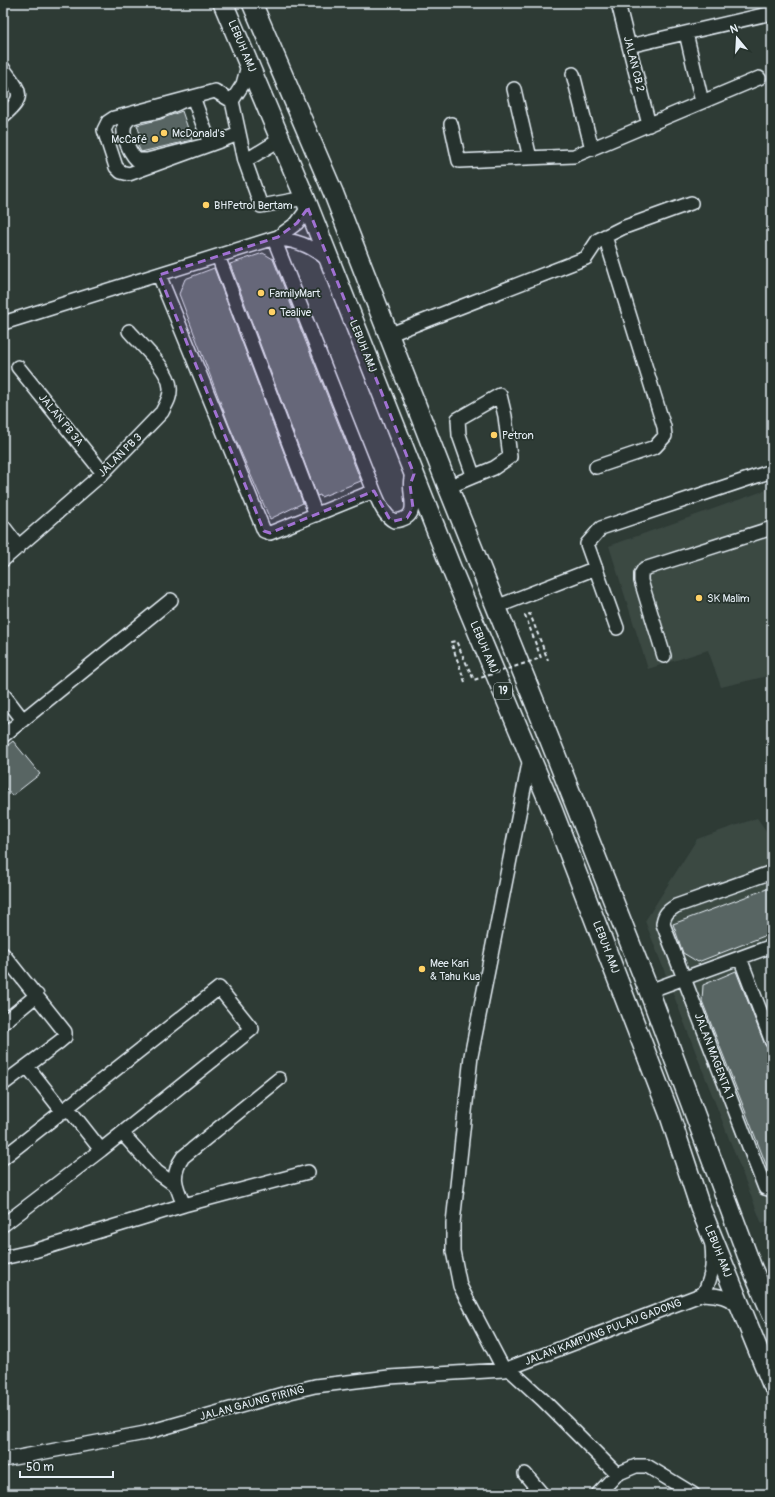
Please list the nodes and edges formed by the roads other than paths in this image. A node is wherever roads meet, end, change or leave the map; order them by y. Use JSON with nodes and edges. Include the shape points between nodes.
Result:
{"nodes":[{"id":1,"x":223,"y":3,"type":"edge"},
{"id":2,"x":252,"y":3,"type":"edge"},
{"id":3,"x":618,"y":3,"type":"edge"},
{"id":4,"x":769,"y":10,"type":"edge"},
{"id":5,"x":686,"y":33,"type":"junction"},
{"id":6,"x":629,"y":46,"type":"junction"},
{"id":7,"x":249,"y":62,"type":"junction"},
{"id":8,"x":3,"y":68,"type":"edge"},
{"id":9,"x":573,"y":74,"type":"dead end"},
{"id":10,"x":759,"y":78,"type":"dead end"},
{"id":11,"x":514,"y":89,"type":"dead end"},
{"id":12,"x":193,"y":97,"type":"junction"},
{"id":13,"x":232,"y":101,"type":"junction"},
{"id":14,"x":702,"y":102,"type":"junction"},
{"id":15,"x":3,"y":116,"type":"edge"},
{"id":16,"x":451,"y":124,"type":"dead end"},
{"id":17,"x":649,"y":125,"type":"junction"},
{"id":18,"x":239,"y":134,"type":"junction"},
{"id":19,"x":281,"y":139,"type":"junction"},
{"id":20,"x":210,"y":144,"type":"junction"},
{"id":21,"x":592,"y":149,"type":"junction"},
{"id":22,"x":530,"y":158,"type":"junction"},
{"id":23,"x":245,"y":160,"type":"junction"},
{"id":24,"x":307,"y":203,"type":"junction"},
{"id":25,"x":691,"y":203,"type":"dead end"},
{"id":26,"x":605,"y":236,"type":"junction"},
{"id":27,"x":274,"y":239,"type":"junction"},
{"id":28,"x":218,"y":256,"type":"junction"},
{"id":29,"x":329,"y":260,"type":"junction"},
{"id":30,"x":159,"y":275,"type":"junction"},
{"id":31,"x":3,"y":323,"type":"edge"},
{"id":32,"x":129,"y":331,"type":"dead end"},
{"id":33,"x":388,"y":335,"type":"junction"},
{"id":34,"x":18,"y":367,"type":"dead end"},
{"id":35,"x":596,"y":467,"type":"dead end"},
{"id":36,"x":772,"y":472,"type":"edge"},
{"id":37,"x":103,"y":473,"type":"junction"},
{"id":38,"x":414,"y":474,"type":"junction"},
{"id":39,"x":472,"y":477,"type":"junction"},
{"id":40,"x":448,"y":487,"type":"junction"},
{"id":41,"x":374,"y":491,"type":"junction"},
{"id":42,"x":316,"y":515,"type":"junction"},
{"id":43,"x":3,"y":526,"type":"edge"},
{"id":44,"x":772,"y":528,"type":"edge"},
{"id":45,"x":19,"y":547,"type":"junction"},
{"id":46,"x":3,"y":560,"type":"edge"},
{"id":47,"x":596,"y":568,"type":"junction"},
{"id":48,"x":171,"y":600,"type":"dead end"},
{"id":49,"x":496,"y":608,"type":"junction"},
{"id":50,"x":617,"y":628,"type":"dead end"},
{"id":51,"x":664,"y":656,"type":"dead end"},
{"id":52,"x":3,"y":694,"type":"edge"},
{"id":53,"x":23,"y":720,"type":"junction"},
{"id":54,"x":3,"y":736,"type":"edge"},
{"id":55,"x":531,"y":758,"type":"junction"},
{"id":56,"x":772,"y":872,"type":"edge"},
{"id":57,"x":772,"y":946,"type":"edge"},
{"id":58,"x":3,"y":954,"type":"edge"},
{"id":59,"x":740,"y":958,"type":"junction"},
{"id":60,"x":683,"y":979,"type":"junction"},
{"id":61,"x":649,"y":991,"type":"junction"},
{"id":62,"x":37,"y":995,"type":"junction"},
{"id":63,"x":3,"y":1022,"type":"edge"},
{"id":64,"x":772,"y":1042,"type":"edge"},
{"id":65,"x":27,"y":1066,"type":"junction"},
{"id":66,"x":279,"y":1079,"type":"dead end"},
{"id":67,"x":3,"y":1084,"type":"edge"},
{"id":68,"x":65,"y":1110,"type":"junction"},
{"id":69,"x":122,"y":1133,"type":"junction"},
{"id":70,"x":101,"y":1150,"type":"junction"},
{"id":71,"x":3,"y":1158,"type":"edge"},
{"id":72,"x":308,"y":1172,"type":"dead end"},
{"id":73,"x":175,"y":1185,"type":"junction"},
{"id":74,"x":769,"y":1189,"type":"edge"},
{"id":75,"x":184,"y":1205,"type":"junction"},
{"id":76,"x":3,"y":1225,"type":"edge"},
{"id":77,"x":709,"y":1228,"type":"junction"},
{"id":78,"x":3,"y":1258,"type":"edge"},
{"id":79,"x":703,"y":1294,"type":"junction"},
{"id":80,"x":742,"y":1311,"type":"junction"},
{"id":81,"x":772,"y":1314,"type":"edge"},
{"id":82,"x":506,"y":1369,"type":"junction"},
{"id":83,"x":772,"y":1384,"type":"edge"},
{"id":84,"x":3,"y":1460,"type":"edge"},
{"id":85,"x":525,"y":1474,"type":"dead end"},
{"id":86,"x":618,"y":1474,"type":"junction"},
{"id":87,"x":542,"y":1494,"type":"edge"},
{"id":88,"x":598,"y":1494,"type":"edge"},
{"id":89,"x":693,"y":1494,"type":"edge"}],
"edges":[{"from":1,"to":7,"type":"highway","name":"LEBUH AMJ","number":"19"},
{"from":2,"to":33,"type":"highway","number":"19","via":[[333,192]]},
{"from":3,"to":6,"type":"street","name":"JALAN CB 2"},
{"from":4,"to":5,"type":"street"},
{"from":5,"to":6,"type":"street"},
{"from":5,"to":14,"type":"street"},
{"from":6,"to":17,"type":"street","name":"JALAN CB 2"},
{"from":7,"to":13,"type":"street","via":[[243,84]]},
{"from":7,"to":19,"type":"highway","name":"LEBUH AMJ","number":"19"},
{"from":8,"to":15,"type":"street","via":[[20,93],[16,104]]},
{"from":9,"to":21,"type":"street"},
{"from":10,"to":14,"type":"street"},
{"from":11,"to":22,"type":"street"},
{"from":12,"to":13,"type":"street","via":[[215,91]]},
{"from":12,"to":20,"type":"street"},
{"from":12,"to":20,"type":"street","via":[[159,111],[130,119],[123,130],[131,154],[137,160],[147,160]]},
{"from":12,"to":20,"type":"street","via":[[114,118],[108,122],[104,130],[116,167],[121,172],[129,174]]},
{"from":13,"to":18,"type":"street"},
{"from":14,"to":17,"type":"street"},
{"from":16,"to":22,"type":"street","via":[[459,161]]},
{"from":17,"to":21,"type":"street"},
{"from":18,"to":20,"type":"street"},
{"from":18,"to":23,"type":"street"},
{"from":19,"to":23,"type":"street"},
{"from":19,"to":24,"type":"highway","name":"LEBUH AMJ","number":"19"},
{"from":21,"to":22,"type":"street","via":[[574,156]]},
{"from":23,"to":24,"type":"street","via":[[261,206]]},
{"from":24,"to":27,"type":"street","via":[[292,227]]},
{"from":24,"to":29,"type":"highway","name":"LEBUH AMJ","number":"19"},
{"from":25,"to":26,"type":"street"},
{"from":26,"to":33,"type":"street","via":[[598,240],[586,258]]},
{"from":26,"to":35,"type":"street","via":[[665,436],[655,447]]},
{"from":27,"to":28,"type":"street"},
{"from":27,"to":29,"type":"street","via":[[298,242],[316,250]]},
{"from":27,"to":41,"type":"street"},
{"from":28,"to":30,"type":"street"},
{"from":28,"to":42,"type":"street"},
{"from":29,"to":38,"type":"highway","name":"LEBUH AMJ","number":"19"},
{"from":30,"to":31,"type":"street"},
{"from":30,"to":42,"type":"street","via":[[264,531],[270,534]]},
{"from":32,"to":37,"type":"street","name":"JALAN PB 3","via":[[166,374],[170,388],[169,399],[162,412]]},
{"from":33,"to":40,"type":"highway","number":"19"},
{"from":34,"to":37,"type":"street","name":"JALAN PB 3A"},
{"from":36,"to":47,"type":"street","via":[[601,528],[587,544]]},
{"from":37,"to":45,"type":"street","name":"JALAN PB 3"},
{"from":38,"to":41,"type":"street","via":[[410,485],[413,508],[407,518],[401,521],[394,522],[388,518]]},
{"from":38,"to":55,"type":"highway","name":"LEBUH AMJ","number":"19"},
{"from":39,"to":39,"type":"street","via":[[459,435],[458,419],[500,395],[506,416],[510,457],[494,468]]},
{"from":39,"to":40,"type":"street"},
{"from":40,"to":49,"type":"highway","number":"19"},
{"from":41,"to":42,"type":"street"},
{"from":43,"to":45,"type":"street"},
{"from":44,"to":51,"type":"street","via":[[644,569],[641,581]]},
{"from":45,"to":46,"type":"street","name":"JALAN PB 3"},
{"from":47,"to":49,"type":"street"},
{"from":47,"to":50,"type":"street"},
{"from":48,"to":53,"type":"street"},
{"from":49,"to":61,"type":"highway","number":"19"},
{"from":52,"to":53,"type":"street"},
{"from":53,"to":54,"type":"street"},
{"from":55,"to":77,"type":"highway","name":"LEBUH AMJ","number":"19","via":[[666,1105]]},
{"from":55,"to":82,"type":"street","via":[[471,1056],[453,1223],[453,1251],[460,1286]]},
{"from":56,"to":60,"type":"street","name":"JALAN MAGENTA 1","via":[[668,911],[663,924]]},
{"from":57,"to":59,"type":"street"},
{"from":58,"to":62,"type":"street"},
{"from":59,"to":60,"type":"street"},
{"from":59,"to":64,"type":"street"},
{"from":60,"to":61,"type":"street"},
{"from":60,"to":74,"type":"street","name":"JALAN MAGENTA 1"},
{"from":61,"to":81,"type":"highway","number":"19","via":[[752,1268]]},
{"from":62,"to":63,"type":"street"},
{"from":62,"to":65,"type":"street","via":[[62,1027],[65,1037]]},
{"from":65,"to":67,"type":"street"},
{"from":65,"to":68,"type":"street"},
{"from":66,"to":73,"type":"street","via":[[183,1157],[175,1170]]},
{"from":68,"to":69,"type":"street","via":[[219,988],[252,1029]]},
{"from":68,"to":70,"type":"street"},
{"from":68,"to":71,"type":"street"},
{"from":69,"to":70,"type":"street"},
{"from":69,"to":73,"type":"street","via":[[161,1176]]},
{"from":70,"to":76,"type":"street"},
{"from":72,"to":75,"type":"street"},
{"from":73,"to":75,"type":"street"},
{"from":75,"to":78,"type":"street"},
{"from":77,"to":79,"type":"street","via":[[712,1273]]},
{"from":77,"to":80,"type":"highway","name":"LEBUH AMJ","number":"19"},
{"from":79,"to":80,"type":"street","via":[[726,1297],[734,1301]]},
{"from":79,"to":82,"type":"street","name":"JALAN KAMPUNG PULAU GADONG"},
{"from":80,"to":83,"type":"highway","name":"LEBUH AMJ","number":"19"},
{"from":82,"to":84,"type":"street","name":"JALAN GAUNG PIRING","via":[[390,1377],[315,1386],[146,1433]]},
{"from":82,"to":86,"type":"street","via":[[543,1400]]},
{"from":85,"to":87,"type":"street"},
{"from":86,"to":88,"type":"street"},
{"from":86,"to":89,"type":"street","via":[[636,1466],[647,1466]]}]}
